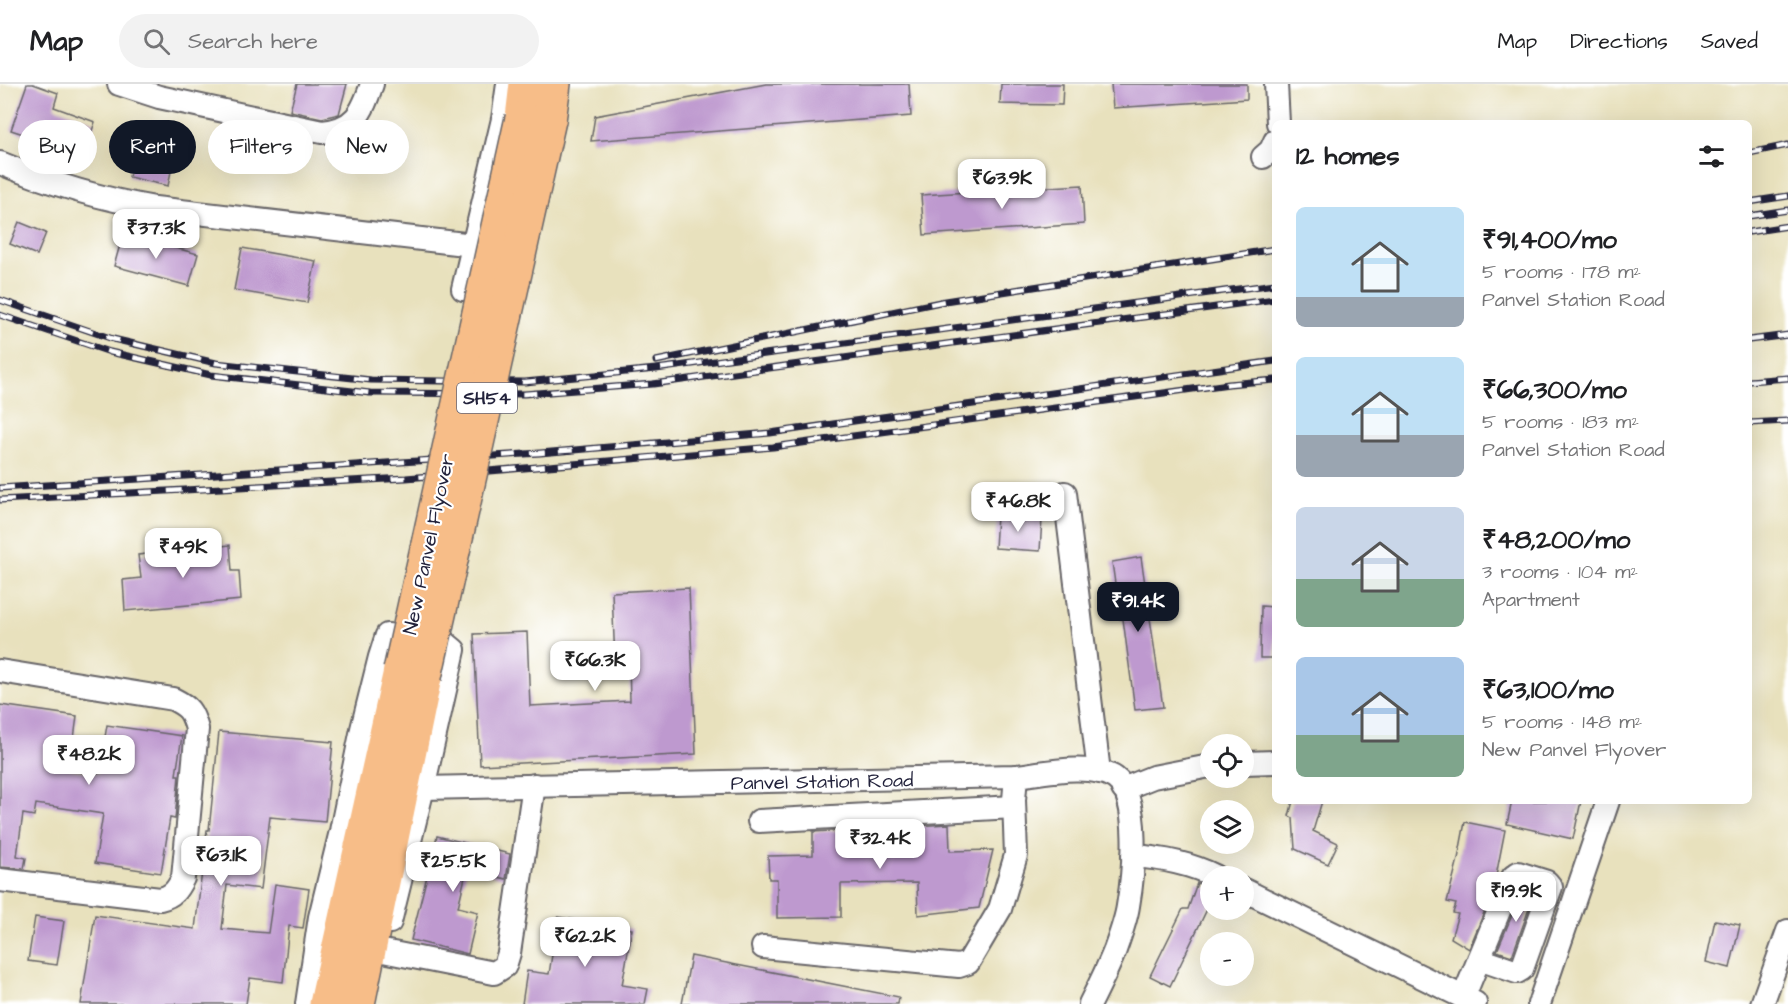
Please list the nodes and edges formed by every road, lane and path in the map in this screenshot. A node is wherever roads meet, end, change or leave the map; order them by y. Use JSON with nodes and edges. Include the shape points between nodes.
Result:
{"nodes":[{"id":1,"x":119,"y":84,"type":"edge"},
{"id":2,"x":372,"y":84,"type":"edge"},
{"id":3,"x":508,"y":84,"type":"edge"},
{"id":4,"x":526,"y":84,"type":"edge"},
{"id":5,"x":554,"y":84,"type":"edge"},
{"id":6,"x":1276,"y":84,"type":"edge"},
{"id":7,"x":161,"y":91,"type":"edge"},
{"id":8,"x":535,"y":119,"type":"junction"},
{"id":9,"x":1278,"y":120,"type":"edge"},
{"id":10,"x":0,"y":163,"type":"edge"},
{"id":11,"x":473,"y":245,"type":"junction"},
{"id":12,"x":463,"y":289,"type":"dead end"},
{"id":13,"x":1065,"y":493,"type":"dead end"},
{"id":14,"x":0,"y":671,"type":"edge"},
{"id":15,"x":412,"y":674,"type":"junction"},
{"id":16,"x":1272,"y":762,"type":"edge"},
{"id":17,"x":1254,"y":763,"type":"edge"},
{"id":18,"x":1200,"y":768,"type":"edge"},
{"id":19,"x":1099,"y":772,"type":"junction"},
{"id":20,"x":1016,"y":776,"type":"junction"},
{"id":21,"x":755,"y":783,"type":"junction"},
{"id":22,"x":534,"y":784,"type":"junction"},
{"id":23,"x":423,"y":788,"type":"junction"},
{"id":24,"x":1124,"y":789,"type":"junction"},
{"id":25,"x":1607,"y":804,"type":"edge"},
{"id":26,"x":1014,"y":807,"type":"junction"},
{"id":27,"x":1133,"y":856,"type":"junction"},
{"id":28,"x":1200,"y":868,"type":"edge"},
{"id":29,"x":0,"y":880,"type":"edge"},
{"id":30,"x":1254,"y":895,"type":"edge"},
{"id":31,"x":1788,"y":931,"type":"edge"},
{"id":32,"x":763,"y":947,"type":"dead end"},
{"id":33,"x":383,"y":951,"type":"junction"},
{"id":34,"x":1479,"y":959,"type":"dead end"},
{"id":35,"x":1470,"y":1001,"type":"edge"},
{"id":36,"x":307,"y":1004,"type":"edge"},
{"id":37,"x":326,"y":1004,"type":"edge"},
{"id":38,"x":358,"y":1004,"type":"edge"},
{"id":39,"x":373,"y":1004,"type":"edge"},
{"id":40,"x":1090,"y":1004,"type":"edge"},
{"id":41,"x":1539,"y":1004,"type":"edge"},
{"id":42,"x":1762,"y":1004,"type":"edge"}],
"edges":[{"from":1,"to":7,"type":"street"},
{"from":2,"to":7,"type":"street","via":[[354,120],[340,130],[322,132]]},
{"from":3,"to":11,"type":"street"},
{"from":4,"to":8,"type":"main road","name":"New Panvel Flyover","number":"SH54"},
{"from":5,"to":8,"type":"main road","name":"New Panvel Flyover","number":"SH54"},
{"from":6,"to":9,"type":"street"},
{"from":8,"to":15,"type":"main road","name":"New Panvel Flyover","number":"SH54","bridge":true},
{"from":10,"to":11,"type":"street","via":[[117,202]]},
{"from":11,"to":12,"type":"street"},
{"from":13,"to":19,"type":"street"},
{"from":14,"to":29,"type":"street","via":[[172,699],[193,713],[197,729],[183,878],[169,897]]},
{"from":15,"to":37,"type":"main road","name":"New Panvel Flyover","number":"SH54"},
{"from":15,"to":38,"type":"main road","name":"New Panvel Flyover","number":"SH54"},
{"from":16,"to":17,"type":"street"},
{"from":18,"to":24,"type":"street","via":[[1153,777]]},
{"from":19,"to":20,"type":"street","name":"Panvel Station Road"},
{"from":19,"to":24,"type":"street","via":[[1116,778]]},
{"from":20,"to":21,"type":"street","name":"Panvel Station Road"},
{"from":20,"to":26,"type":"street"},
{"from":21,"to":22,"type":"street","name":"Panvel Station Road"},
{"from":21,"to":26,"type":"street","via":[[759,826]]},
{"from":22,"to":23,"type":"street","name":"Panvel Station Road"},
{"from":22,"to":33,"type":"street","via":[[504,966],[494,973]]},
{"from":23,"to":33,"type":"street"},
{"from":23,"to":36,"type":"street","via":[[453,650],[442,640],[387,635],[320,917]]},
{"from":24,"to":27,"type":"street","via":[[1129,803]]},
{"from":25,"to":41,"type":"street"},
{"from":26,"to":32,"type":"street","via":[[1016,855],[1010,876],[1000,909],[968,963],[959,966]]},
{"from":27,"to":28,"type":"street"},
{"from":27,"to":40,"type":"street","via":[[1128,907],[1115,951]]},
{"from":30,"to":35,"type":"street"},
{"from":31,"to":42,"type":"street"},
{"from":33,"to":39,"type":"street"},
{"from":34,"to":35,"type":"street"}]}
